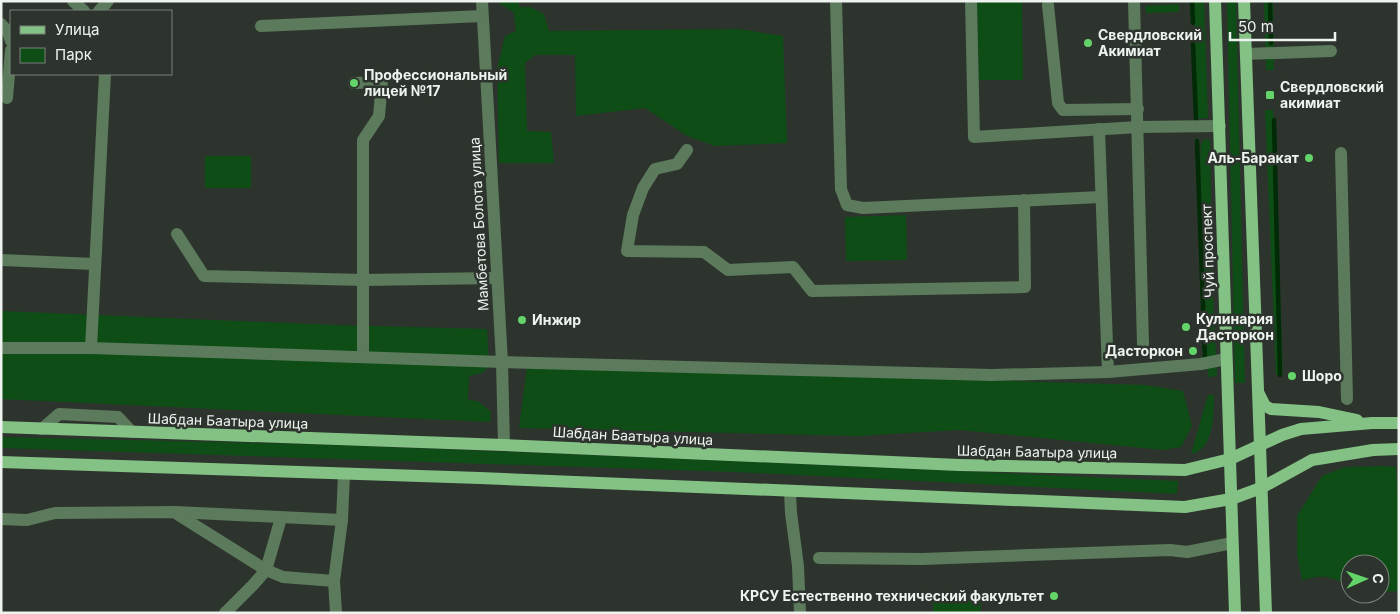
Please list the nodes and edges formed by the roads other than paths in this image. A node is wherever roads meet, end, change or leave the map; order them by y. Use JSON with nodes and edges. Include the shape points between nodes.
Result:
{"nodes":[{"id":1,"x":72,"y":1,"type":"edge"},
{"id":2,"x":482,"y":1,"type":"edge"},
{"id":3,"x":836,"y":1,"type":"edge"},
{"id":4,"x":970,"y":1,"type":"edge"},
{"id":5,"x":1134,"y":1,"type":"edge"},
{"id":6,"x":1215,"y":1,"type":"edge"},
{"id":7,"x":1244,"y":1,"type":"edge"},
{"id":8,"x":1048,"y":6,"type":"dead end"},
{"id":9,"x":83,"y":10,"type":"edge"},
{"id":10,"x":482,"y":16,"type":"junction"},
{"id":11,"x":261,"y":26,"type":"dead end"},
{"id":12,"x":1331,"y":50,"type":"dead end"},
{"id":13,"x":1246,"y":54,"type":"junction"},
{"id":14,"x":10,"y":62,"type":"edge"},
{"id":15,"x":105,"y":75,"type":"edge"},
{"id":16,"x":354,"y":82,"type":"dead end"},
{"id":17,"x":7,"y":98,"type":"dead end"},
{"id":18,"x":1138,"y":109,"type":"junction"},
{"id":19,"x":1220,"y":126,"type":"junction"},
{"id":20,"x":1138,"y":128,"type":"junction"},
{"id":21,"x":1099,"y":129,"type":"junction"},
{"id":22,"x":687,"y":150,"type":"dead end"},
{"id":23,"x":1341,"y":153,"type":"dead end"},
{"id":24,"x":1101,"y":197,"type":"junction"},
{"id":25,"x":1024,"y":200,"type":"junction"},
{"id":26,"x":177,"y":234,"type":"dead end"},
{"id":27,"x":1,"y":260,"type":"edge"},
{"id":28,"x":95,"y":264,"type":"junction"},
{"id":29,"x":496,"y":278,"type":"junction"},
{"id":30,"x":363,"y":280,"type":"junction"},
{"id":31,"x":1143,"y":344,"type":"dead end"},
{"id":32,"x":1,"y":348,"type":"edge"},
{"id":33,"x":91,"y":348,"type":"junction"},
{"id":34,"x":363,"y":356,"type":"junction"},
{"id":35,"x":1226,"y":359,"type":"junction"},
{"id":36,"x":502,"y":362,"type":"junction"},
{"id":37,"x":1108,"y":372,"type":"junction"},
{"id":38,"x":1257,"y":387,"type":"junction"},
{"id":39,"x":1347,"y":399,"type":"dead end"},
{"id":40,"x":1372,"y":423,"type":"junction"},
{"id":41,"x":1399,"y":423,"type":"edge"},
{"id":42,"x":1,"y":427,"type":"edge"},
{"id":43,"x":504,"y":445,"type":"junction"},
{"id":44,"x":1259,"y":446,"type":"junction"},
{"id":45,"x":1399,"y":449,"type":"edge"},
{"id":46,"x":1230,"y":459,"type":"junction"},
{"id":47,"x":1,"y":462,"type":"edge"},
{"id":48,"x":344,"y":474,"type":"junction"},
{"id":49,"x":1261,"y":488,"type":"junction"},
{"id":50,"x":790,"y":492,"type":"junction"},
{"id":51,"x":1231,"y":499,"type":"junction"},
{"id":52,"x":175,"y":512,"type":"junction"},
{"id":53,"x":280,"y":518,"type":"junction"},
{"id":54,"x":1,"y":519,"type":"edge"},
{"id":55,"x":342,"y":520,"type":"junction"},
{"id":56,"x":1232,"y":543,"type":"junction"},
{"id":57,"x":820,"y":558,"type":"dead end"},
{"id":58,"x":266,"y":570,"type":"junction"},
{"id":59,"x":334,"y":580,"type":"junction"},
{"id":60,"x":225,"y":613,"type":"edge"},
{"id":61,"x":336,"y":613,"type":"edge"},
{"id":62,"x":800,"y":613,"type":"edge"},
{"id":63,"x":1235,"y":613,"type":"edge"},
{"id":64,"x":1266,"y":613,"type":"edge"}],
"edges":[{"from":1,"to":9,"type":"street"},
{"from":2,"to":10,"type":"street","name":"Мамбетова Болота улица"},
{"from":3,"to":25,"type":"street","via":[[841,189],[847,205],[864,208]]},
{"from":4,"to":21,"type":"street","via":[[974,137]]},
{"from":5,"to":18,"type":"street"},
{"from":6,"to":19,"type":"main road","name":"Чуй проспект"},
{"from":7,"to":13,"type":"main road"},
{"from":8,"to":18,"type":"street","via":[[1060,107],[1063,110]]},
{"from":10,"to":11,"type":"street"},
{"from":10,"to":29,"type":"street","name":"Мамбетова Болота улица"},
{"from":12,"to":13,"type":"street"},
{"from":13,"to":38,"type":"main road"},
{"from":14,"to":17,"type":"street"},
{"from":15,"to":28,"type":"street"},
{"from":16,"to":30,"type":"street","via":[[382,82],[379,116],[363,140]]},
{"from":18,"to":20,"type":"street"},
{"from":19,"to":20,"type":"street"},
{"from":19,"to":35,"type":"main road","name":"Чуй проспект"},
{"from":20,"to":21,"type":"street"},
{"from":20,"to":31,"type":"street"},
{"from":21,"to":24,"type":"street"},
{"from":22,"to":25,"type":"street","via":[[677,164],[655,169],[643,188],[633,215],[627,251],[704,252],[728,270],[793,267],[812,291],[1025,287]]},
{"from":23,"to":39,"type":"street"},
{"from":24,"to":25,"type":"street"},
{"from":24,"to":37,"type":"street"},
{"from":26,"to":30,"type":"street","via":[[204,276]]},
{"from":27,"to":28,"type":"street"},
{"from":28,"to":33,"type":"street"},
{"from":29,"to":30,"type":"street"},
{"from":29,"to":36,"type":"street","name":"Мамбетова Болота улица"},
{"from":30,"to":34,"type":"street"},
{"from":32,"to":33,"type":"street"},
{"from":33,"to":34,"type":"street"},
{"from":34,"to":36,"type":"street"},
{"from":35,"to":37,"type":"street"},
{"from":35,"to":46,"type":"main road","name":"Чуй проспект"},
{"from":36,"to":37,"type":"street","via":[[992,375]]},
{"from":36,"to":43,"type":"street","name":"Мамбетова Болота улица"},
{"from":38,"to":40,"type":"main road","via":[[1261,401],[1271,409],[1319,412]]},
{"from":38,"to":44,"type":"main road"},
{"from":40,"to":41,"type":"main road"},
{"from":40,"to":44,"type":"main road","name":"Шабдан Баатыра улица","via":[[1301,429]]},
{"from":42,"to":43,"type":"main road","name":"Шабдан Баатыра улица"},
{"from":43,"to":46,"type":"main road","name":"Шабдан Баатыра улица","via":[[958,465],[1184,470]]},
{"from":44,"to":46,"type":"main road","name":"Шабдан Баатыра улица"},
{"from":44,"to":49,"type":"main road"},
{"from":45,"to":49,"type":"main road","via":[[1312,460]]},
{"from":46,"to":51,"type":"main road","name":"Чуй проспект"},
{"from":47,"to":48,"type":"main road"},
{"from":48,"to":50,"type":"main road"},
{"from":48,"to":55,"type":"street"},
{"from":49,"to":51,"type":"main road"},
{"from":49,"to":64,"type":"main road"},
{"from":50,"to":51,"type":"main road","via":[[1185,508]]},
{"from":50,"to":62,"type":"street"},
{"from":51,"to":56,"type":"main road","name":"Чуй проспект"},
{"from":52,"to":53,"type":"street"},
{"from":52,"to":54,"type":"street","via":[[55,513],[27,520]]},
{"from":52,"to":58,"type":"street"},
{"from":53,"to":55,"type":"street"},
{"from":53,"to":58,"type":"street"},
{"from":55,"to":59,"type":"street"},
{"from":56,"to":57,"type":"street","via":[[1187,552],[922,559]]},
{"from":56,"to":63,"type":"main road","name":"Чуй проспект"},
{"from":58,"to":59,"type":"street","via":[[283,577]]},
{"from":58,"to":60,"type":"street"},
{"from":59,"to":61,"type":"street"}]}
